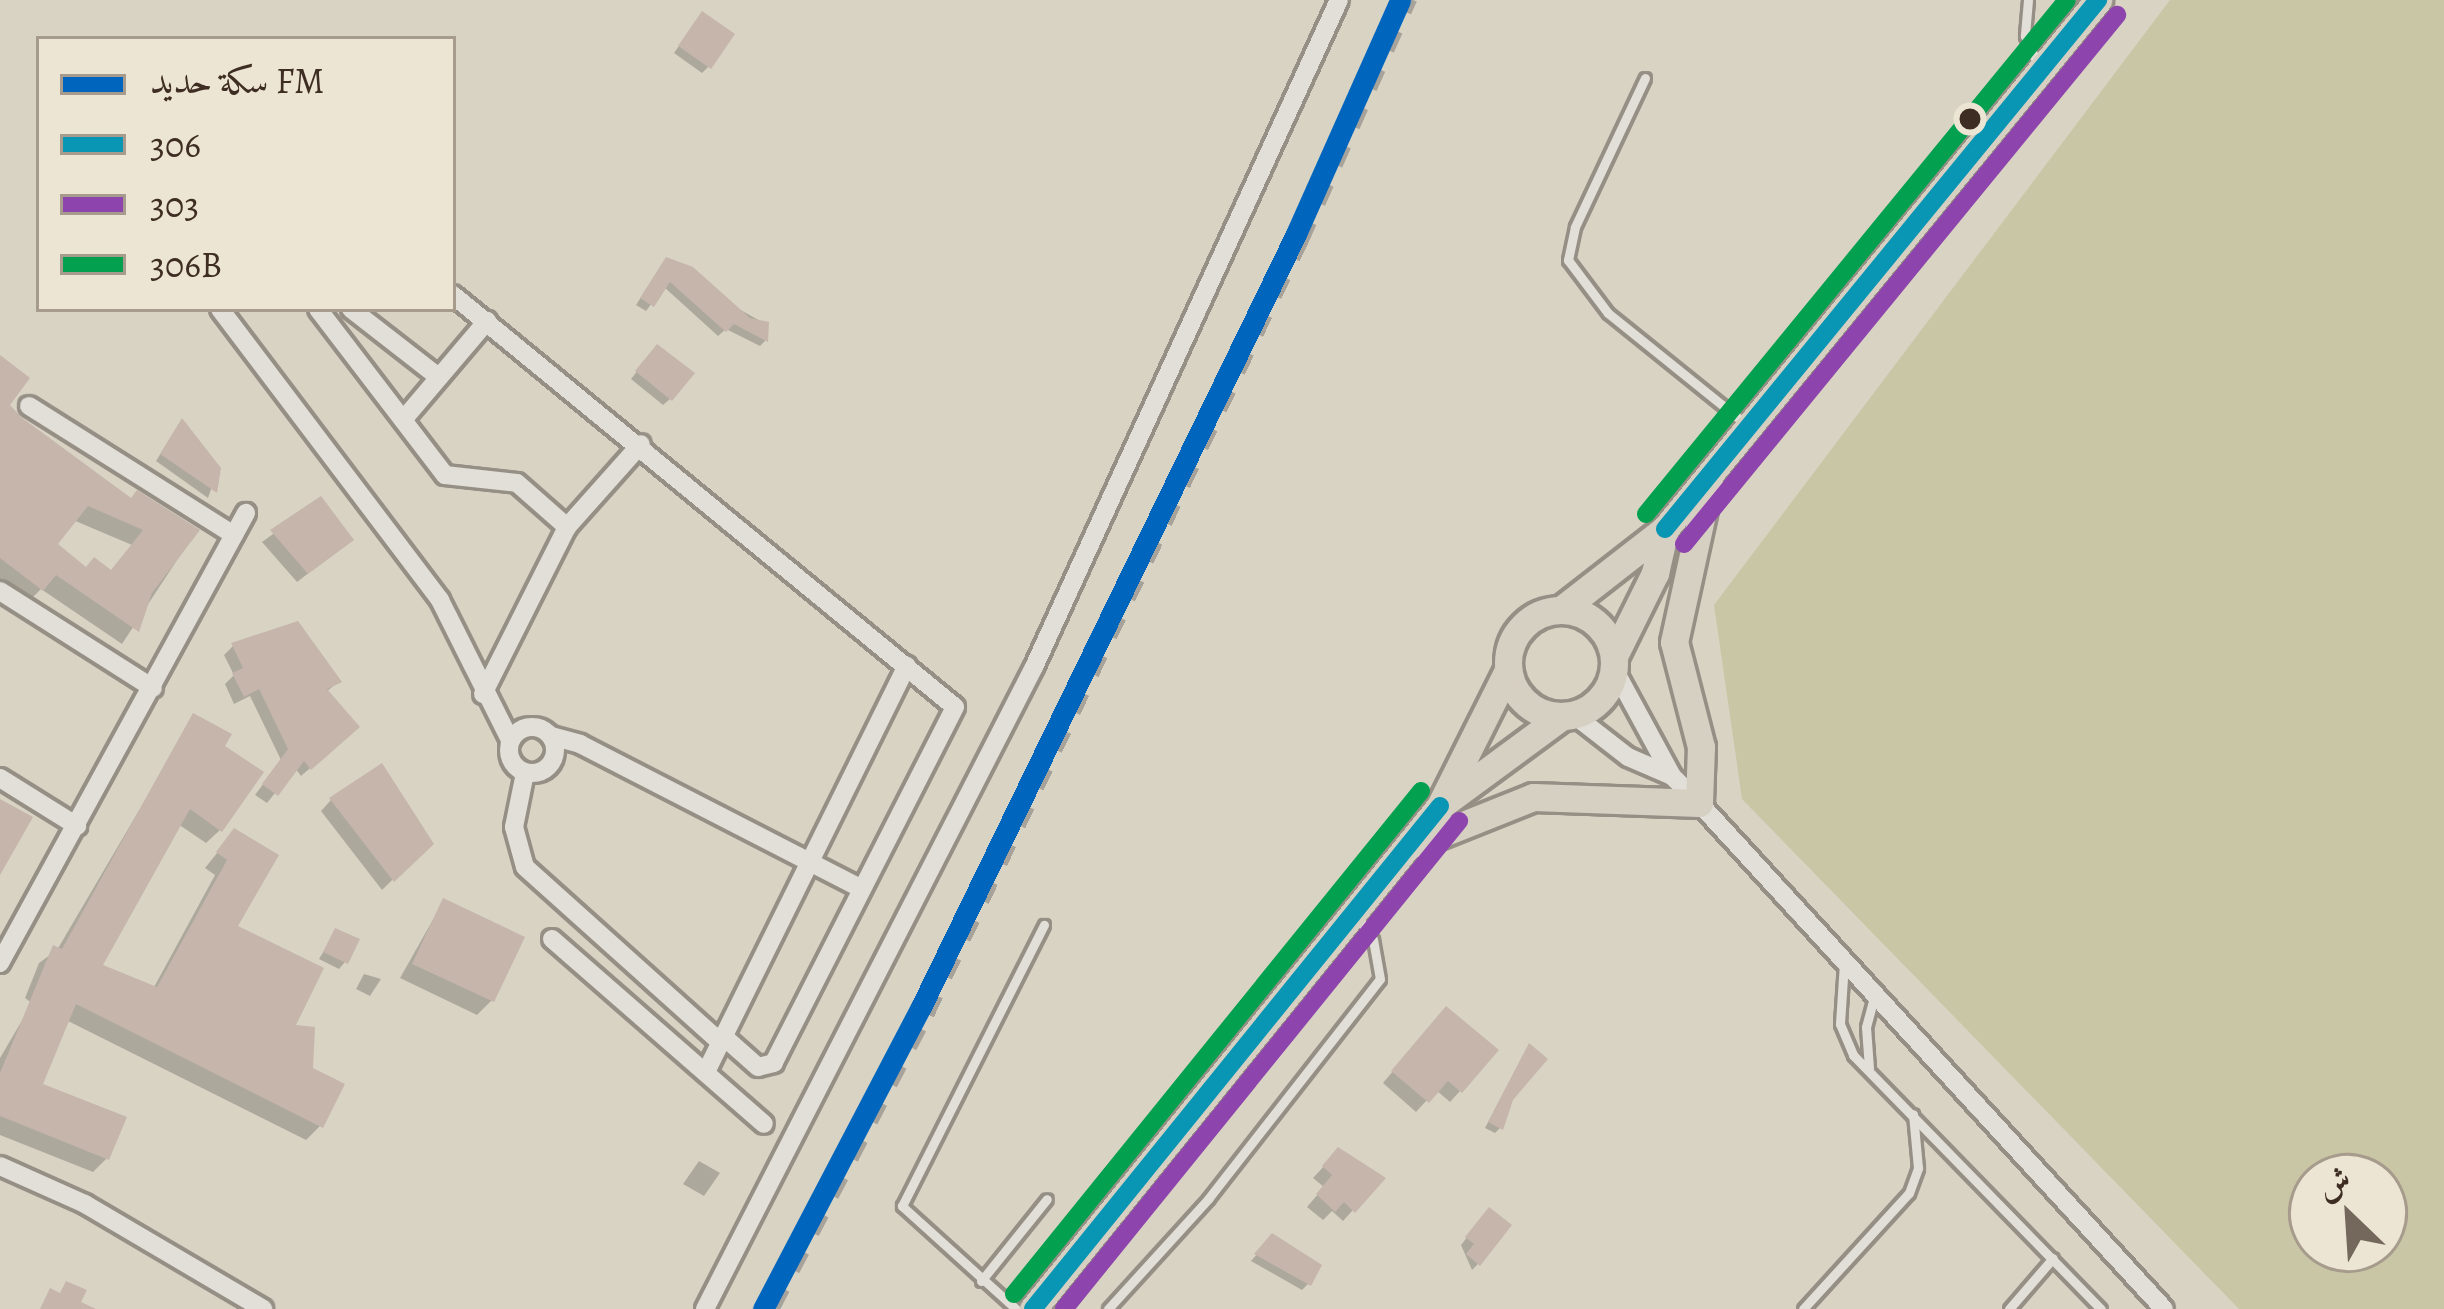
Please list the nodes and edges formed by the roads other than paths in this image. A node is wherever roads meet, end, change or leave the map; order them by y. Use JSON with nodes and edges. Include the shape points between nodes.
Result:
{"nodes":[{"id":1,"x":1340,"y":0,"type":"edge"},
{"id":2,"x":2028,"y":0,"type":"edge"},
{"id":3,"x":2098,"y":0,"type":"edge"},
{"id":4,"x":2042,"y":69,"type":"junction"},
{"id":5,"x":1645,"y":78,"type":"dead end"},
{"id":6,"x":456,"y":297,"type":"edge"},
{"id":7,"x":222,"y":312,"type":"edge"},
{"id":8,"x":320,"y":312,"type":"edge"},
{"id":9,"x":355,"y":312,"type":"edge"},
{"id":10,"x":487,"y":321,"type":"junction"},
{"id":11,"x":437,"y":376,"type":"junction"},
{"id":12,"x":29,"y":406,"type":"dead end"},
{"id":13,"x":403,"y":420,"type":"junction"},
{"id":14,"x":1752,"y":430,"type":"junction"},
{"id":15,"x":641,"y":444,"type":"junction"},
{"id":16,"x":1710,"y":478,"type":"junction"},
{"id":17,"x":246,"y":513,"type":"dead end"},
{"id":18,"x":567,"y":527,"type":"junction"},
{"id":19,"x":1665,"y":529,"type":"junction"},
{"id":20,"x":234,"y":535,"type":"junction"},
{"id":21,"x":0,"y":591,"type":"edge"},
{"id":22,"x":1561,"y":610,"type":"junction"},
{"id":23,"x":1614,"y":663,"type":"junction"},
{"id":24,"x":907,"y":666,"type":"junction"},
{"id":25,"x":1508,"y":670,"type":"junction"},
{"id":26,"x":153,"y":688,"type":"junction"},
{"id":27,"x":483,"y":694,"type":"junction"},
{"id":28,"x":1568,"y":716,"type":"junction"},
{"id":29,"x":551,"y":736,"type":"junction"},
{"id":30,"x":510,"y":740,"type":"junction"},
{"id":31,"x":526,"y":773,"type":"junction"},
{"id":32,"x":1672,"y":776,"type":"junction"},
{"id":33,"x":0,"y":778,"type":"edge"},
{"id":34,"x":1699,"y":803,"type":"junction"},
{"id":35,"x":1440,"y":806,"type":"junction"},
{"id":36,"x":77,"y":826,"type":"junction"},
{"id":37,"x":1403,"y":851,"type":"junction"},
{"id":38,"x":809,"y":862,"type":"junction"},
{"id":39,"x":860,"y":888,"type":"junction"},
{"id":40,"x":1354,"y":911,"type":"junction"},
{"id":41,"x":1044,"y":925,"type":"dead end"},
{"id":42,"x":552,"y":939,"type":"dead end"},
{"id":43,"x":1845,"y":960,"type":"junction"},
{"id":44,"x":0,"y":963,"type":"edge"},
{"id":45,"x":1875,"y":993,"type":"junction"},
{"id":46,"x":721,"y":1038,"type":"junction"},
{"id":47,"x":1869,"y":1068,"type":"junction"},
{"id":48,"x":706,"y":1072,"type":"junction"},
{"id":49,"x":1913,"y":1114,"type":"junction"},
{"id":50,"x":764,"y":1124,"type":"dead end"},
{"id":51,"x":0,"y":1166,"type":"edge"},
{"id":52,"x":1047,"y":1198,"type":"dead end"},
{"id":53,"x":2053,"y":1258,"type":"junction"},
{"id":54,"x":981,"y":1281,"type":"junction"},
{"id":55,"x":263,"y":1309,"type":"edge"},
{"id":56,"x":705,"y":1309,"type":"edge"},
{"id":57,"x":1016,"y":1309,"type":"edge"},
{"id":58,"x":1033,"y":1309,"type":"edge"},
{"id":59,"x":1108,"y":1309,"type":"edge"},
{"id":60,"x":1802,"y":1309,"type":"edge"},
{"id":61,"x":2009,"y":1309,"type":"edge"},
{"id":62,"x":2101,"y":1309,"type":"edge"},
{"id":63,"x":2164,"y":1309,"type":"edge"}],
"edges":[{"from":1,"to":56,"type":"street","via":[[1034,667]]},
{"from":2,"to":4,"type":"lane","via":[[2025,36]]},
{"from":3,"to":4,"type":"main road"},
{"from":4,"to":14,"type":"main road"},
{"from":5,"to":14,"type":"lane","via":[[1568,260],[1607,313]]},
{"from":6,"to":10,"type":"street"},
{"from":7,"to":27,"type":"street","via":[[440,601]]},
{"from":8,"to":13,"type":"street"},
{"from":9,"to":11,"type":"street"},
{"from":10,"to":11,"type":"street"},
{"from":10,"to":15,"type":"street"},
{"from":11,"to":13,"type":"street"},
{"from":12,"to":20,"type":"street"},
{"from":13,"to":18,"type":"street","via":[[445,475],[517,483]]},
{"from":14,"to":16,"type":"main road"},
{"from":15,"to":18,"type":"street"},
{"from":15,"to":24,"type":"street"},
{"from":16,"to":19,"type":"main road"},
{"from":16,"to":34,"type":"main road","via":[[1674,642],[1704,762]]},
{"from":17,"to":20,"type":"street"},
{"from":18,"to":27,"type":"street"},
{"from":19,"to":22,"type":"main road"},
{"from":19,"to":23,"type":"main road","via":[[1655,573]]},
{"from":20,"to":26,"type":"street"},
{"from":21,"to":26,"type":"street"},
{"from":22,"to":23,"type":"main road","via":[[1597,623]]},
{"from":22,"to":25,"type":"main road","via":[[1526,623]]},
{"from":23,"to":28,"type":"main road","via":[[1597,703]]},
{"from":23,"to":32,"type":"street"},
{"from":24,"to":38,"type":"street"},
{"from":24,"to":39,"type":"street","via":[[956,707]]},
{"from":25,"to":28,"type":"main road","via":[[1526,704]]},
{"from":25,"to":35,"type":"main road"},
{"from":26,"to":36,"type":"street"},
{"from":27,"to":30,"type":"street"},
{"from":28,"to":32,"type":"street","via":[[1628,758]]},
{"from":28,"to":35,"type":"main road"},
{"from":29,"to":30,"type":"street","via":[[530,727]]},
{"from":29,"to":31,"type":"street","via":[[553,760]]},
{"from":29,"to":38,"type":"street"},
{"from":30,"to":31,"type":"street","via":[[512,764]]},
{"from":31,"to":46,"type":"street","via":[[514,827],[525,867]]},
{"from":32,"to":34,"type":"street"},
{"from":33,"to":36,"type":"street"},
{"from":34,"to":37,"type":"main road","via":[[1533,797],[1459,820]]},
{"from":34,"to":43,"type":"street"},
{"from":35,"to":37,"type":"main road"},
{"from":36,"to":44,"type":"street"},
{"from":37,"to":40,"type":"main road"},
{"from":38,"to":39,"type":"street"},
{"from":38,"to":46,"type":"street"},
{"from":39,"to":46,"type":"street","via":[[774,1063],[758,1067]]},
{"from":40,"to":58,"type":"main road"},
{"from":40,"to":59,"type":"lane","via":[[1373,940],[1380,980],[1208,1199]]},
{"from":41,"to":54,"type":"lane","via":[[902,1206]]},
{"from":42,"to":48,"type":"street"},
{"from":43,"to":45,"type":"street"},
{"from":43,"to":47,"type":"lane","via":[[1842,1036]]},
{"from":45,"to":47,"type":"lane","via":[[1865,1027]]},
{"from":45,"to":63,"type":"street"},
{"from":46,"to":48,"type":"street"},
{"from":47,"to":49,"type":"lane"},
{"from":48,"to":50,"type":"street"},
{"from":49,"to":53,"type":"lane"},
{"from":49,"to":60,"type":"lane","via":[[1918,1168],[1909,1192]]},
{"from":51,"to":55,"type":"street","via":[[115,1220]]},
{"from":52,"to":54,"type":"lane"},
{"from":53,"to":61,"type":"lane"},
{"from":53,"to":62,"type":"lane"},
{"from":54,"to":57,"type":"lane"}]}
